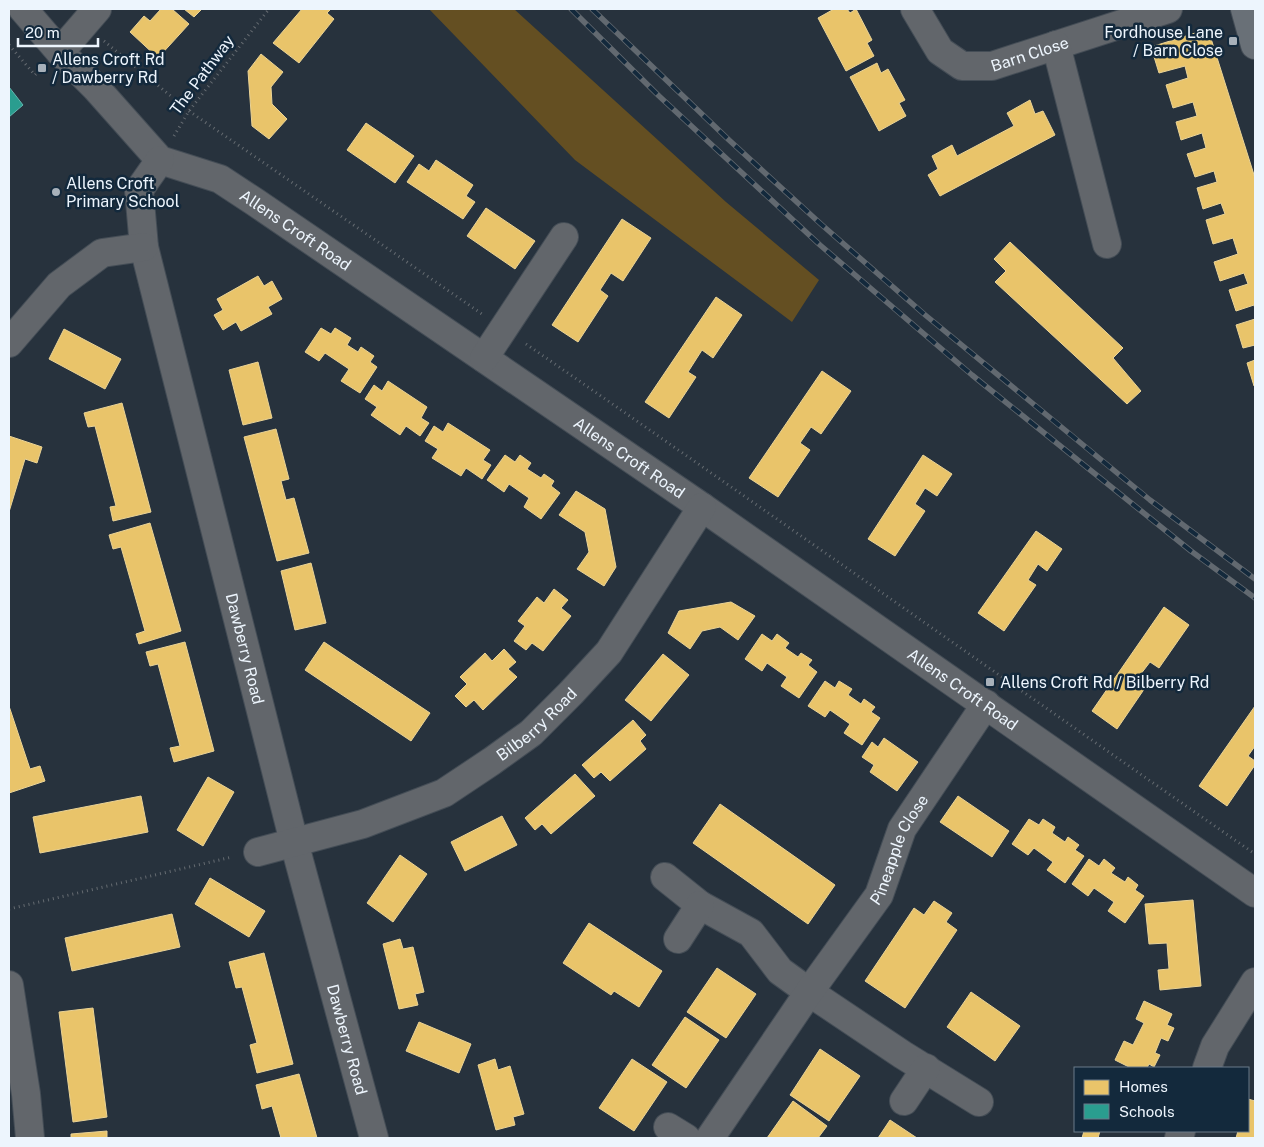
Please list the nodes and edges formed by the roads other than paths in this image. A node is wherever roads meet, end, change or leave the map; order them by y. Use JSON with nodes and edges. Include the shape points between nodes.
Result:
{"nodes":[{"id":1,"x":23,"y":9,"type":"edge"},
{"id":2,"x":915,"y":9,"type":"edge"},
{"id":3,"x":1168,"y":9,"type":"edge"},
{"id":4,"x":1245,"y":9,"type":"edge"},
{"id":5,"x":90,"y":16,"type":"edge"},
{"id":6,"x":1056,"y":45,"type":"junction"},
{"id":7,"x":1255,"y":45,"type":"edge"},
{"id":8,"x":60,"y":52,"type":"junction"},
{"id":9,"x":160,"y":160,"type":"junction"},
{"id":10,"x":564,"y":237,"type":"dead end"},
{"id":11,"x":1107,"y":244,"type":"dead end"},
{"id":12,"x":144,"y":247,"type":"junction"},
{"id":13,"x":9,"y":343,"type":"edge"},
{"id":14,"x":484,"y":358,"type":"junction"},
{"id":15,"x":702,"y":507,"type":"junction"},
{"id":16,"x":986,"y":704,"type":"junction"},
{"id":17,"x":294,"y":842,"type":"junction"},
{"id":18,"x":258,"y":852,"type":"road end"},
{"id":19,"x":665,"y":877,"type":"dead end"},
{"id":20,"x":1255,"y":893,"type":"edge"},
{"id":21,"x":700,"y":905,"type":"junction"},
{"id":22,"x":678,"y":939,"type":"dead end"},
{"id":23,"x":1255,"y":982,"type":"edge"},
{"id":24,"x":9,"y":985,"type":"edge"},
{"id":25,"x":809,"y":992,"type":"junction"},
{"id":26,"x":1206,"y":1067,"type":"edge"},
{"id":27,"x":926,"y":1068,"type":"junction"},
{"id":28,"x":904,"y":1101,"type":"dead end"},
{"id":29,"x":979,"y":1102,"type":"dead end"},
{"id":30,"x":30,"y":1138,"type":"edge"},
{"id":31,"x":374,"y":1138,"type":"edge"},
{"id":32,"x":710,"y":1138,"type":"edge"}],
"edges":[{"from":1,"to":8,"type":"street"},
{"from":2,"to":6,"type":"street","name":"Barn Close","via":[[940,52],[962,66],[992,66]]},
{"from":3,"to":6,"type":"street","name":"Barn Close"},
{"from":4,"to":7,"type":"main road"},
{"from":5,"to":8,"type":"street"},
{"from":6,"to":11,"type":"street"},
{"from":8,"to":9,"type":"street"},
{"from":9,"to":12,"type":"street","name":"Dawberry Road","via":[[139,190]]},
{"from":9,"to":14,"type":"street","name":"Allens Croft Road","via":[[220,179]]},
{"from":10,"to":14,"type":"street"},
{"from":12,"to":13,"type":"street","via":[[102,253],[59,285]]},
{"from":12,"to":17,"type":"street","name":"Dawberry Road"},
{"from":14,"to":15,"type":"street","name":"Allens Croft Road"},
{"from":15,"to":16,"type":"street","name":"Allens Croft Road"},
{"from":15,"to":17,"type":"street","name":"Bilberry Road","via":[[609,652],[530,733],[444,793],[363,824]]},
{"from":16,"to":20,"type":"street","name":"Allens Croft Road"},
{"from":16,"to":25,"type":"street","name":"Pineapple Close","via":[[902,829],[879,895]]},
{"from":17,"to":18,"type":"street","name":"Bilberry Road"},
{"from":17,"to":31,"type":"street","name":"Dawberry Road"},
{"from":19,"to":21,"type":"street"},
{"from":21,"to":22,"type":"street"},
{"from":21,"to":25,"type":"street","via":[[751,933],[780,971]]},
{"from":23,"to":26,"type":"street","via":[[1215,1046]]},
{"from":24,"to":30,"type":"street"},
{"from":25,"to":27,"type":"street"},
{"from":25,"to":32,"type":"street","name":"Pineapple Close"},
{"from":27,"to":28,"type":"street"},
{"from":27,"to":29,"type":"street"}]}
